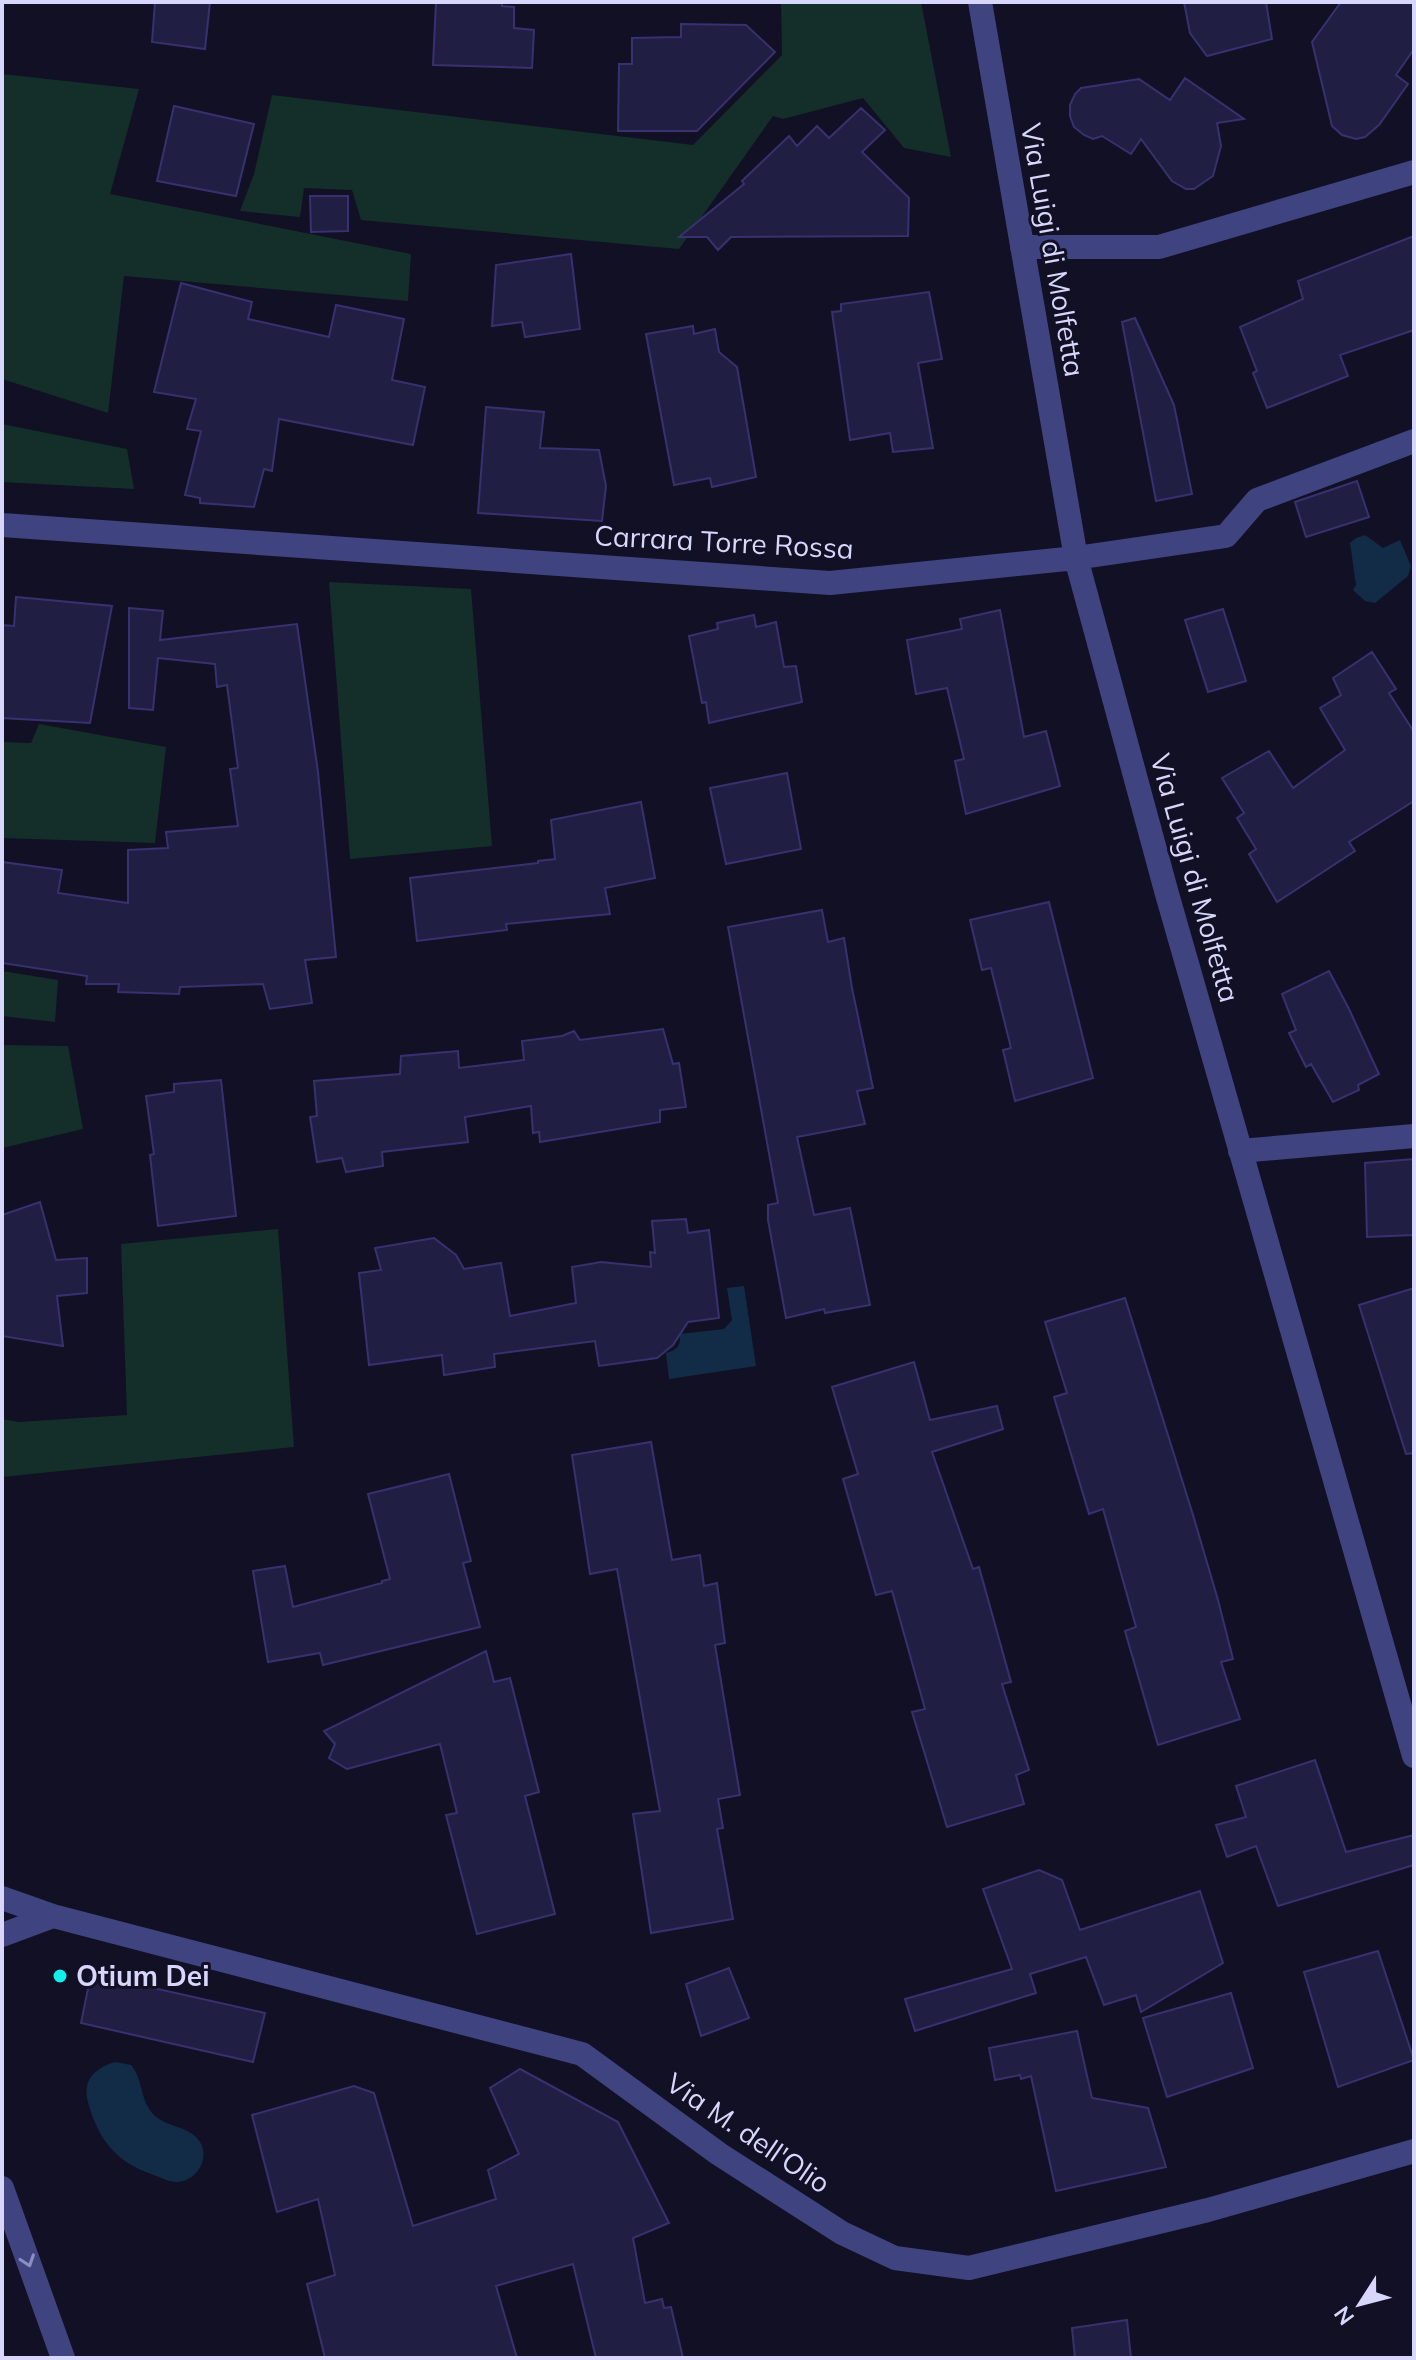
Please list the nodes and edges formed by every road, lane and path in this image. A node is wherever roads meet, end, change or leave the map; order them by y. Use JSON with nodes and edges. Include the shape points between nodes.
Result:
{"nodes":[{"id":1,"x":980,"y":2,"type":"edge"},
{"id":2,"x":1414,"y":172,"type":"edge"},
{"id":3,"x":1022,"y":247,"type":"junction"},
{"id":4,"x":1414,"y":441,"type":"edge"},
{"id":5,"x":2,"y":525,"type":"edge"},
{"id":6,"x":1076,"y":558,"type":"junction"},
{"id":7,"x":1414,"y":1136,"type":"edge"},
{"id":8,"x":1240,"y":1151,"type":"junction"},
{"id":9,"x":1414,"y":1756,"type":"edge"},
{"id":10,"x":2,"y":1898,"type":"edge"},
{"id":11,"x":53,"y":1916,"type":"junction"},
{"id":12,"x":2,"y":1935,"type":"edge"},
{"id":13,"x":1414,"y":2151,"type":"edge"},
{"id":14,"x":2,"y":2188,"type":"edge"},
{"id":15,"x":63,"y":2358,"type":"edge"}],
"edges":[{"from":1,"to":3,"type":"street","name":"Via Luigi di Molfetta"},
{"from":2,"to":3,"type":"street","via":[[1159,247]]},
{"from":3,"to":6,"type":"street","name":"Via Luigi di Molfetta"},
{"from":4,"to":6,"type":"street","name":"Carrara Torre Rossa","via":[[1257,500],[1226,536]]},
{"from":5,"to":6,"type":"street","name":"Carrara Torre Rossa","via":[[830,583]]},
{"from":6,"to":8,"type":"street","name":"Via Luigi di Molfetta"},
{"from":7,"to":8,"type":"street"},
{"from":8,"to":9,"type":"street","name":"Via Luigi di Molfetta"},
{"from":10,"to":11,"type":"street","name":"Via M. dell'Olio"},
{"from":11,"to":12,"type":"street"},
{"from":11,"to":13,"type":"street","name":"Via M. dell'Olio","via":[[582,2054],[719,2154],[842,2233],[895,2258],[969,2268],[1208,2210]]},
{"from":14,"to":15,"type":"street","one_way":true}]}
